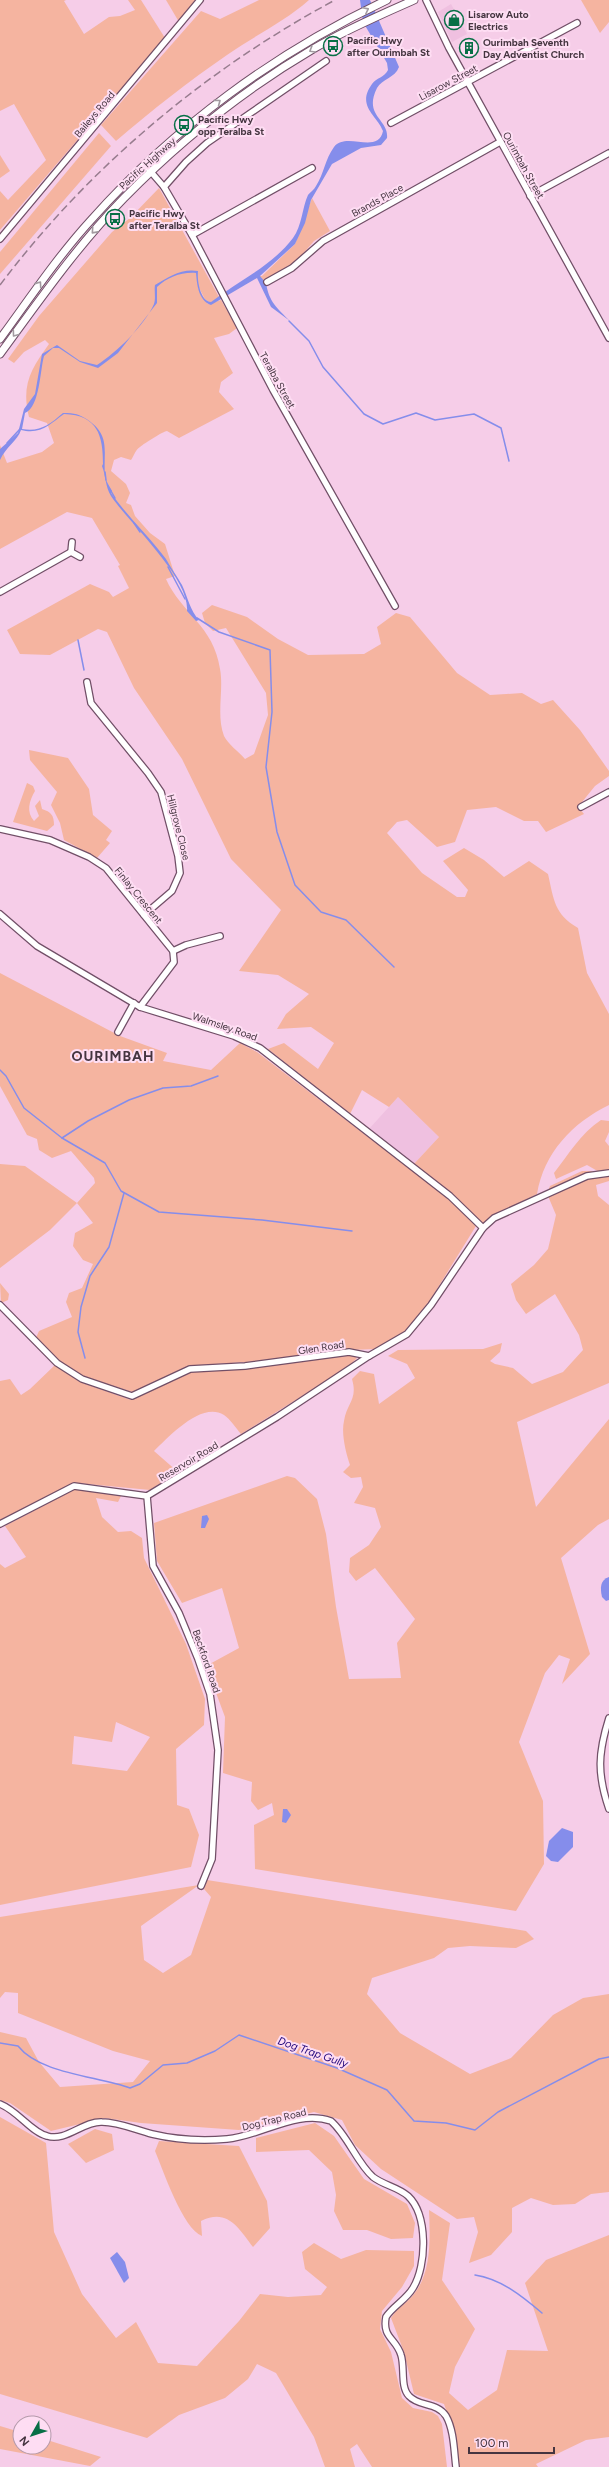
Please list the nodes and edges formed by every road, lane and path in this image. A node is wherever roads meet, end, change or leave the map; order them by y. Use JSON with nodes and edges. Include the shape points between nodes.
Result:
{"nodes":[{"id":1,"x":200,"y":0,"type":"edge"},
{"id":2,"x":387,"y":0,"type":"edge"},
{"id":3,"x":414,"y":0,"type":"edge"},
{"id":4,"x":426,"y":0,"type":"edge"},
{"id":5,"x":577,"y":23,"type":"dead end"},
{"id":6,"x":326,"y":61,"type":"dead end"},
{"id":7,"x":468,"y":82,"type":"junction"},
{"id":8,"x":391,"y":123,"type":"dead end"},
{"id":9,"x":500,"y":142,"type":"junction"},
{"id":10,"x":609,"y":153,"type":"edge"},
{"id":11,"x":144,"y":165,"type":"junction"},
{"id":12,"x":312,"y":168,"type":"dead end"},
{"id":13,"x":151,"y":173,"type":"junction"},
{"id":14,"x":164,"y":188,"type":"junction"},
{"id":15,"x":530,"y":196,"type":"junction"},
{"id":16,"x":192,"y":235,"type":"junction"},
{"id":17,"x":0,"y":239,"type":"edge"},
{"id":18,"x":267,"y":282,"type":"dead end"},
{"id":19,"x":609,"y":338,"type":"edge"},
{"id":20,"x":0,"y":339,"type":"edge"},
{"id":21,"x":0,"y":354,"type":"edge"},
{"id":22,"x":72,"y":542,"type":"dead end"},
{"id":23,"x":71,"y":552,"type":"junction"},
{"id":24,"x":80,"y":557,"type":"dead end"},
{"id":25,"x":0,"y":592,"type":"edge"},
{"id":26,"x":395,"y":606,"type":"dead end"},
{"id":27,"x":87,"y":682,"type":"dead end"},
{"id":28,"x":609,"y":792,"type":"edge"},
{"id":29,"x":581,"y":807,"type":"dead end"},
{"id":30,"x":0,"y":829,"type":"edge"},
{"id":31,"x":0,"y":914,"type":"edge"},
{"id":32,"x":144,"y":915,"type":"junction"},
{"id":33,"x":220,"y":936,"type":"dead end"},
{"id":34,"x":173,"y":951,"type":"junction"},
{"id":35,"x":134,"y":1003,"type":"junction"},
{"id":36,"x":140,"y":1007,"type":"junction"},
{"id":37,"x":118,"y":1032,"type":"dead end"},
{"id":38,"x":609,"y":1174,"type":"edge"},
{"id":39,"x":483,"y":1228,"type":"junction"},
{"id":40,"x":0,"y":1305,"type":"edge"},
{"id":41,"x":370,"y":1356,"type":"junction"},
{"id":42,"x":147,"y":1496,"type":"junction"},
{"id":43,"x":0,"y":1524,"type":"edge"},
{"id":44,"x":609,"y":1718,"type":"edge"},
{"id":45,"x":609,"y":1809,"type":"edge"},
{"id":46,"x":201,"y":1886,"type":"dead end"},
{"id":47,"x":0,"y":2104,"type":"edge"},
{"id":48,"x":456,"y":2467,"type":"edge"}],
"edges":[{"from":1,"to":17,"type":"street","name":"Baileys Road"},
{"from":11,"to":2,"type":"main road","name":"Pacific Highway","one_way":true,"via":[[240,86],[299,47]]},
{"from":3,"to":13,"type":"main road","name":"Pacific Highway","one_way":true,"via":[[313,50],[267,80],[224,111]]},
{"from":4,"to":7,"type":"street","name":"Ourimbah Street"},
{"from":5,"to":7,"type":"street","name":"Lisarow Street"},
{"from":6,"to":14,"type":"street","via":[[207,143],[186,162]]},
{"from":7,"to":8,"type":"street","name":"Lisarow Street"},
{"from":7,"to":9,"type":"street","name":"Ourimbah Street"},
{"from":9,"to":15,"type":"street","name":"Ourimbah Street"},
{"from":9,"to":18,"type":"street","name":"Brands Place","via":[[323,241],[292,268]]},
{"from":10,"to":15,"type":"street"},
{"from":11,"to":13,"type":"street","name":"Teralba Street"},
{"from":20,"to":11,"type":"main road","name":"Pacific Highway","one_way":true,"via":[[76,237]]},
{"from":12,"to":16,"type":"street"},
{"from":13,"to":14,"type":"street","name":"Teralba Street"},
{"from":13,"to":21,"type":"main road","name":"Pacific Highway","one_way":true,"via":[[84,242]]},
{"from":14,"to":16,"type":"street","name":"Teralba Street"},
{"from":15,"to":19,"type":"street","name":"Ourimbah Street"},
{"from":16,"to":26,"type":"street","name":"Teralba Street","via":[[227,304]]},
{"from":22,"to":23,"type":"street"},
{"from":23,"to":24,"type":"street"},
{"from":23,"to":25,"type":"street"},
{"from":27,"to":32,"type":"street","name":"Hillgrove Close","via":[[91,703],[161,792],[178,856],[180,873],[172,891]]},
{"from":28,"to":29,"type":"street"},
{"from":30,"to":32,"type":"street","name":"Finlay Crescent","via":[[50,840],[89,857],[106,868]]},
{"from":31,"to":35,"type":"street","name":"Walmsley Road","via":[[37,946]]},
{"from":32,"to":34,"type":"street","name":"Finlay Crescent"},
{"from":33,"to":34,"type":"street"},
{"from":34,"to":36,"type":"street","via":[[174,962]]},
{"from":35,"to":36,"type":"street","name":"Walmsley Road"},
{"from":35,"to":37,"type":"street"},
{"from":36,"to":39,"type":"street","name":"Walmsley Road","via":[[234,1036],[260,1048],[450,1196]]},
{"from":38,"to":39,"type":"street","via":[[587,1176],[494,1218]]},
{"from":39,"to":41,"type":"street","via":[[431,1305],[407,1334]]},
{"from":40,"to":41,"type":"street","name":"Glen Road","via":[[58,1363],[82,1379],[132,1396],[190,1369],[245,1366],[349,1352]]},
{"from":41,"to":42,"type":"street","name":"Reservoir Road","via":[[277,1417]]},
{"from":42,"to":43,"type":"street","via":[[74,1486]]},
{"from":42,"to":46,"type":"street","name":"Beckford Road","via":[[153,1566],[180,1613],[198,1659],[210,1694],[218,1750],[212,1859]]},
{"from":44,"to":45,"type":"street","via":[[599,1763],[601,1785]]},
{"from":47,"to":48,"type":"street","name":"Dog Trap Road","via":[[17,2113],[40,2133],[53,2137],[90,2123],[101,2122],[121,2124],[174,2138],[203,2140],[243,2137],[309,2118],[331,2121],[371,2174],[403,2192],[417,2207],[420,2215],[422,2248],[417,2277],[408,2296],[386,2317],[385,2329],[401,2353],[408,2395],[414,2400],[438,2408],[445,2416],[450,2429]]}]}
